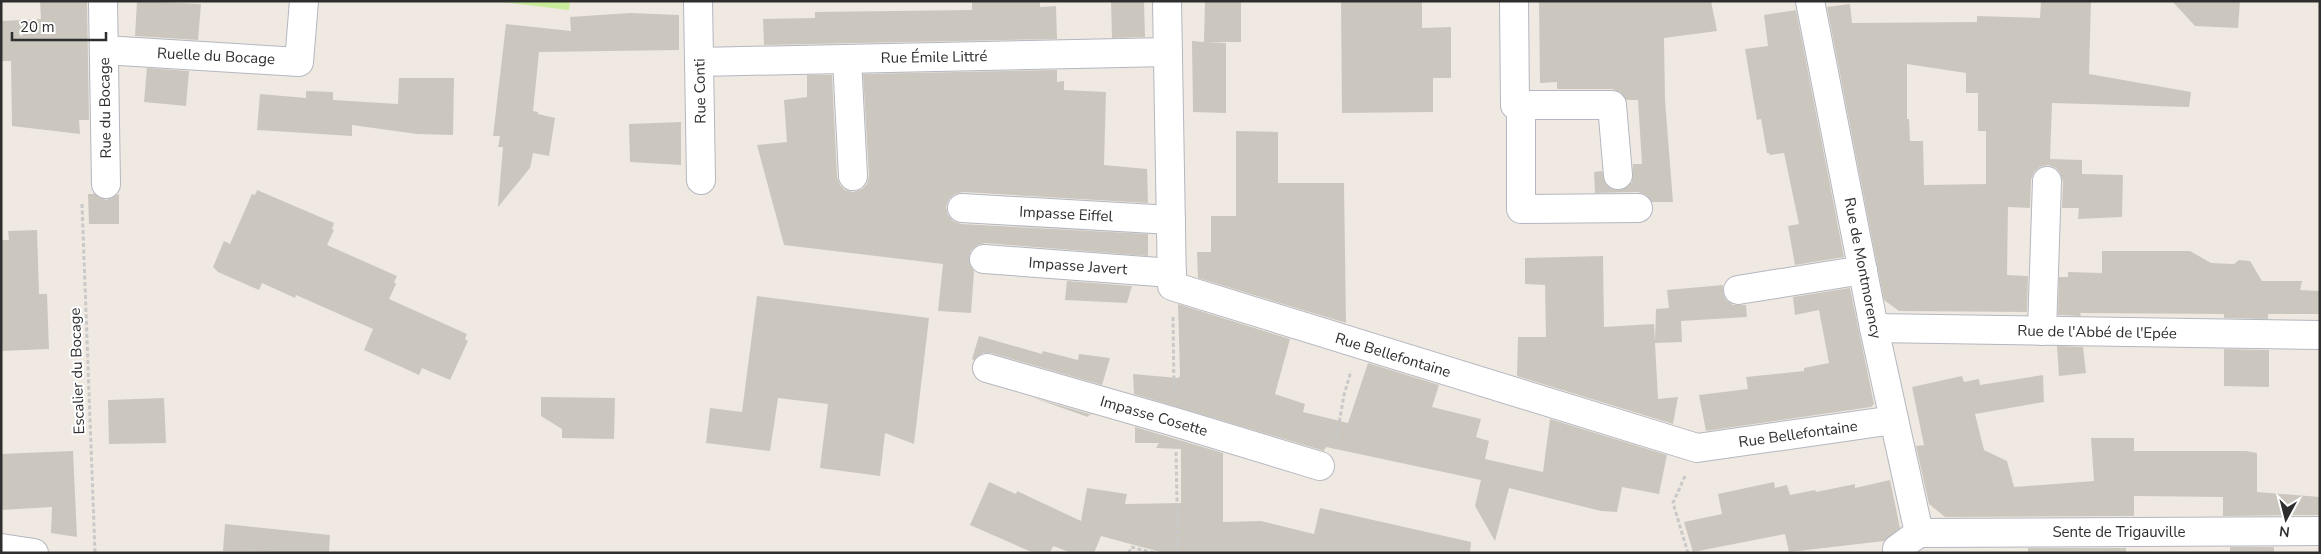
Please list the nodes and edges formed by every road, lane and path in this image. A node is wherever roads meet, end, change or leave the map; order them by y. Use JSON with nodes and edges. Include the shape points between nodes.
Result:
{"nodes":[{"id":1,"x":103,"y":1,"type":"edge"},
{"id":2,"x":304,"y":1,"type":"edge"},
{"id":3,"x":698,"y":1,"type":"edge"},
{"id":4,"x":1167,"y":1,"type":"edge"},
{"id":5,"x":1514,"y":1,"type":"edge"},
{"id":6,"x":1810,"y":1,"type":"edge"},
{"id":7,"x":104,"y":50,"type":"junction"},
{"id":8,"x":1168,"y":52,"type":"junction"},
{"id":9,"x":847,"y":59,"type":"junction"},
{"id":10,"x":700,"y":62,"type":"junction"},
{"id":11,"x":1518,"y":105,"type":"junction"},
{"id":12,"x":1618,"y":175,"type":"dead end"},
{"id":13,"x":853,"y":176,"type":"dead end"},
{"id":14,"x":701,"y":180,"type":"dead end"},
{"id":15,"x":2047,"y":181,"type":"dead end"},
{"id":16,"x":106,"y":184,"type":"dead end"},
{"id":17,"x":82,"y":198,"type":"dead end"},
{"id":18,"x":962,"y":208,"type":"dead end"},
{"id":19,"x":1638,"y":208,"type":"dead end"},
{"id":20,"x":1171,"y":220,"type":"junction"},
{"id":21,"x":984,"y":259,"type":"dead end"},
{"id":22,"x":1863,"y":270,"type":"junction"},
{"id":23,"x":1172,"y":273,"type":"junction"},
{"id":24,"x":1738,"y":290,"type":"dead end"},
{"id":25,"x":1874,"y":328,"type":"junction"},
{"id":26,"x":2042,"y":331,"type":"junction"},
{"id":27,"x":1173,"y":332,"type":"dead end"},
{"id":28,"x":2320,"y":335,"type":"edge"},
{"id":29,"x":987,"y":368,"type":"dead end"},
{"id":30,"x":1351,"y":371,"type":"dead end"},
{"id":31,"x":1174,"y":394,"type":"dead end"},
{"id":32,"x":1894,"y":420,"type":"junction"},
{"id":33,"x":1176,"y":446,"type":"dead end"},
{"id":34,"x":1697,"y":448,"type":"junction"},
{"id":35,"x":1327,"y":457,"type":"joint"},
{"id":36,"x":2320,"y":531,"type":"edge"},
{"id":37,"x":1919,"y":534,"type":"junction"},
{"id":38,"x":1,"y":548,"type":"edge"},
{"id":39,"x":34,"y":553,"type":"edge"},
{"id":40,"x":95,"y":553,"type":"edge"},
{"id":41,"x":1129,"y":553,"type":"edge"},
{"id":42,"x":1154,"y":553,"type":"edge"},
{"id":43,"x":1178,"y":553,"type":"edge"},
{"id":44,"x":1688,"y":553,"type":"edge"},
{"id":45,"x":1897,"y":553,"type":"edge"}],
"edges":[{"from":1,"to":7,"type":"street","name":"Rue du Bocage"},
{"from":2,"to":7,"type":"street","name":"Ruelle du Bocage","via":[[299,62]]},
{"from":3,"to":10,"type":"street","name":"Rue Conti"},
{"from":4,"to":8,"type":"street"},
{"from":5,"to":11,"type":"street"},
{"from":6,"to":22,"type":"street","name":"Rue de Montmorency"},
{"from":7,"to":16,"type":"street","name":"Rue du Bocage"},
{"from":8,"to":9,"type":"street","name":"Rue Émile Littré"},
{"from":8,"to":20,"type":"street"},
{"from":9,"to":10,"type":"street","name":"Rue Émile Littré"},
{"from":9,"to":13,"type":"street"},
{"from":10,"to":14,"type":"street","name":"Rue Conti"},
{"from":11,"to":12,"type":"street","via":[[1612,105]]},
{"from":11,"to":19,"type":"street","via":[[1521,210]]},
{"from":15,"to":26,"type":"street"},
{"from":17,"to":40,"type":"path","name":"Escalier du Bocage"},
{"from":18,"to":20,"type":"street","name":"Impasse Eiffel"},
{"from":20,"to":23,"type":"street"},
{"from":21,"to":23,"type":"street","name":"Impasse Javert"},
{"from":22,"to":24,"type":"street"},
{"from":22,"to":25,"type":"street","name":"Rue de Montmorency"},
{"from":23,"to":34,"type":"street","name":"Rue Bellefontaine","via":[[1172,286]]},
{"from":25,"to":26,"type":"street","name":"Rue de l'Abbé de l'Epée"},
{"from":25,"to":32,"type":"street","name":"Rue de Montmorency"},
{"from":26,"to":28,"type":"street","name":"Rue de l'Abbé de l'Epée"},
{"from":27,"to":31,"type":"path"},
{"from":29,"to":35,"type":"street","name":"Impasse Cosette","via":[[1175,422]]},
{"from":30,"to":35,"type":"path"},
{"from":32,"to":34,"type":"street","name":"Rue Bellefontaine"},
{"from":32,"to":37,"type":"street","name":"Rue de Montmorency"},
{"from":33,"to":43,"type":"path"},
{"from":34,"to":44,"type":"path","via":[[1673,503]]},
{"from":36,"to":37,"type":"street","name":"Sente de Trigauville"},
{"from":37,"to":45,"type":"street","via":[[1896,549]]},
{"from":38,"to":39,"type":"street"},
{"from":41,"to":42,"type":"path","via":[[1131,547]]}]}
